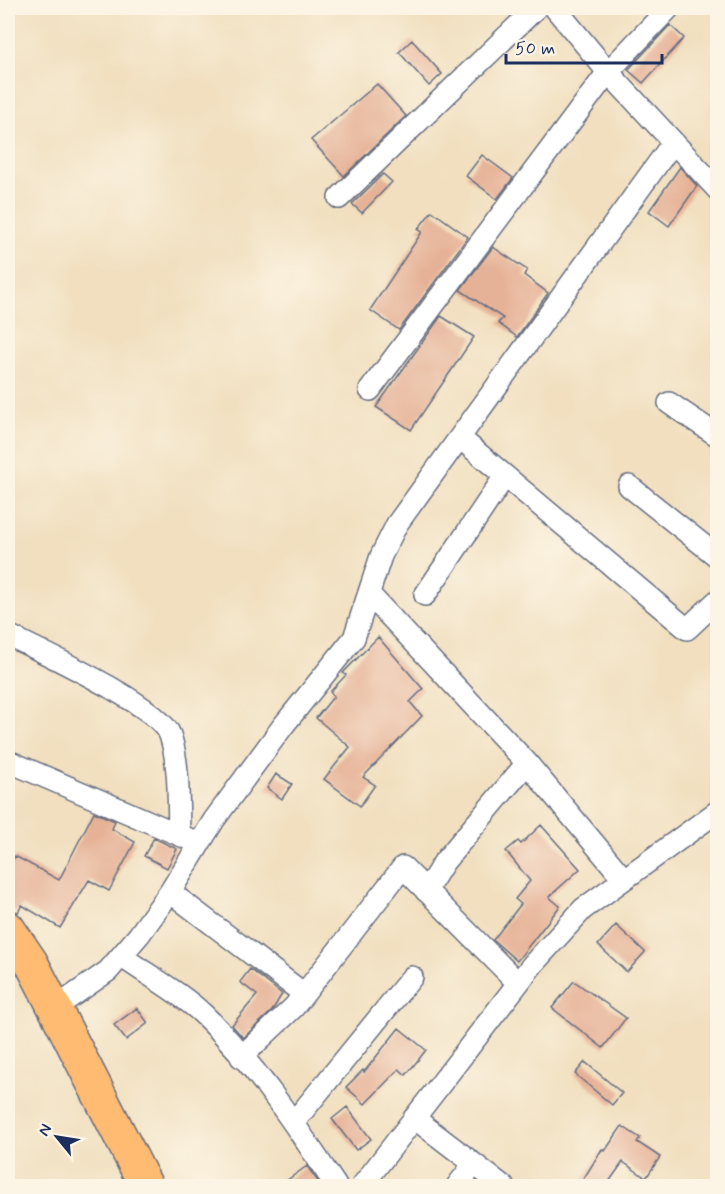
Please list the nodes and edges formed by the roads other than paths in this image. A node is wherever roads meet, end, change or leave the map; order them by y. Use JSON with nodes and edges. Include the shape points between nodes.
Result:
{"nodes":[{"id":1,"x":536,"y":8,"type":"edge"},
{"id":2,"x":555,"y":8,"type":"edge"},
{"id":3,"x":669,"y":8,"type":"edge"},
{"id":4,"x":608,"y":72,"type":"junction"},
{"id":5,"x":672,"y":144,"type":"junction"},
{"id":6,"x":717,"y":190,"type":"edge"},
{"id":7,"x":339,"y":198,"type":"dead end"},
{"id":8,"x":370,"y":390,"type":"dead end"},
{"id":9,"x":669,"y":403,"type":"dead end"},
{"id":10,"x":717,"y":436,"type":"edge"},
{"id":11,"x":460,"y":438,"type":"junction"},
{"id":12,"x":506,"y":476,"type":"junction"},
{"id":13,"x":629,"y":486,"type":"dead end"},
{"id":14,"x":717,"y":557,"type":"edge"},
{"id":15,"x":369,"y":594,"type":"junction"},
{"id":16,"x":425,"y":595,"type":"dead end"},
{"id":17,"x":717,"y":600,"type":"edge"},
{"id":18,"x":8,"y":635,"type":"edge"},
{"id":19,"x":8,"y":761,"type":"edge"},
{"id":20,"x":527,"y":763,"type":"junction"},
{"id":21,"x":717,"y":811,"type":"edge"},
{"id":22,"x":179,"y":835,"type":"junction"},
{"id":23,"x":200,"y":843,"type":"junction"},
{"id":24,"x":623,"y":878,"type":"junction"},
{"id":25,"x":426,"y":891,"type":"junction"},
{"id":26,"x":170,"y":892,"type":"junction"},
{"id":27,"x":8,"y":928,"type":"edge"},
{"id":28,"x":121,"y":956,"type":"junction"},
{"id":29,"x":412,"y":977,"type":"dead end"},
{"id":30,"x":518,"y":983,"type":"junction"},
{"id":31,"x":304,"y":994,"type":"junction"},
{"id":32,"x":55,"y":1008,"type":"junction"},
{"id":33,"x":241,"y":1057,"type":"junction"},
{"id":34,"x":414,"y":1118,"type":"junction"},
{"id":35,"x":294,"y":1122,"type":"junction"},
{"id":36,"x":474,"y":1164,"type":"junction"},
{"id":37,"x":146,"y":1186,"type":"edge"},
{"id":38,"x":336,"y":1186,"type":"edge"},
{"id":39,"x":362,"y":1186,"type":"edge"},
{"id":40,"x":457,"y":1186,"type":"edge"},
{"id":41,"x":503,"y":1186,"type":"edge"}],
"edges":[{"from":1,"to":7,"type":"street"},
{"from":2,"to":4,"type":"street"},
{"from":3,"to":4,"type":"street"},
{"from":4,"to":5,"type":"street"},
{"from":4,"to":8,"type":"street"},
{"from":5,"to":6,"type":"street"},
{"from":5,"to":11,"type":"street"},
{"from":9,"to":10,"type":"street"},
{"from":11,"to":12,"type":"street"},
{"from":11,"to":15,"type":"street","via":[[397,524]]},
{"from":12,"to":16,"type":"street"},
{"from":12,"to":17,"type":"street","via":[[687,629]]},
{"from":13,"to":14,"type":"street"},
{"from":15,"to":20,"type":"street"},
{"from":15,"to":23,"type":"street","via":[[354,638],[283,726]]},
{"from":18,"to":22,"type":"street","via":[[86,673],[153,716],[169,733]]},
{"from":19,"to":22,"type":"street"},
{"from":20,"to":24,"type":"street"},
{"from":20,"to":25,"type":"street","via":[[444,862]]},
{"from":21,"to":24,"type":"street"},
{"from":22,"to":23,"type":"street"},
{"from":23,"to":26,"type":"street"},
{"from":24,"to":30,"type":"street","via":[[583,909]]},
{"from":25,"to":30,"type":"street"},
{"from":25,"to":31,"type":"street","via":[[403,867]]},
{"from":26,"to":28,"type":"street"},
{"from":26,"to":31,"type":"street"},
{"from":27,"to":32,"type":"main road"},
{"from":28,"to":32,"type":"street","via":[[108,971]]},
{"from":28,"to":33,"type":"street","via":[[202,1014]]},
{"from":29,"to":35,"type":"street"},
{"from":30,"to":34,"type":"street"},
{"from":31,"to":33,"type":"street"},
{"from":32,"to":37,"type":"main road"},
{"from":33,"to":35,"type":"street"},
{"from":34,"to":36,"type":"street"},
{"from":34,"to":39,"type":"street"},
{"from":35,"to":38,"type":"street"},
{"from":36,"to":40,"type":"street"},
{"from":36,"to":41,"type":"street"}]}
